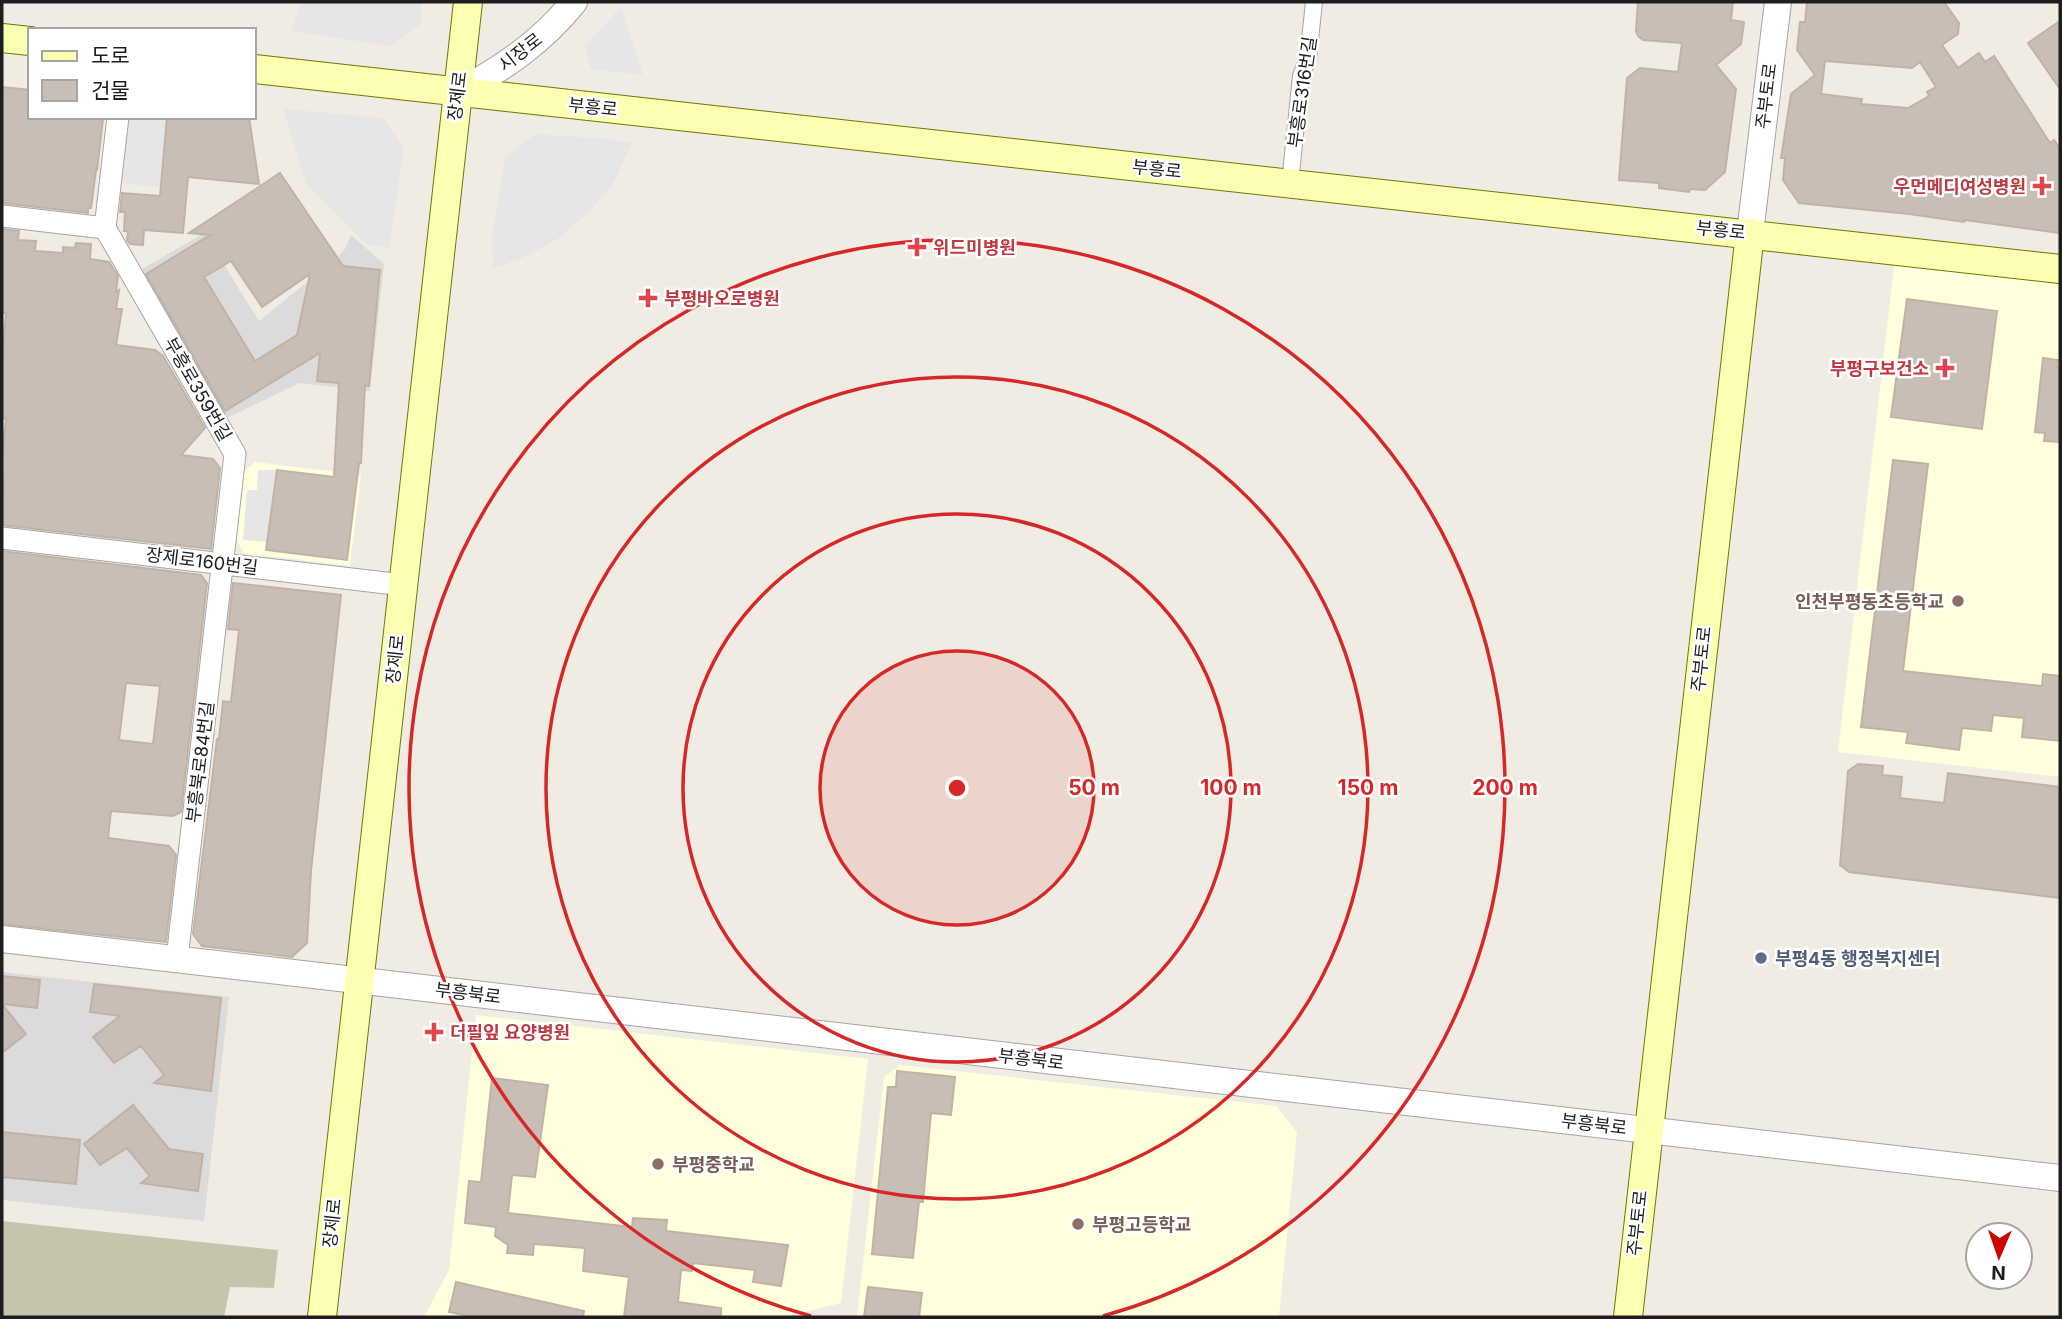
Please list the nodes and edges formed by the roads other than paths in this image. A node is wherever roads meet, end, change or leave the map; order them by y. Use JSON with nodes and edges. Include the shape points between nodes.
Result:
{"nodes":[{"id":1,"x":468,"y":2,"type":"edge"},
{"id":2,"x":574,"y":2,"type":"edge"},
{"id":3,"x":1314,"y":2,"type":"edge"},
{"id":4,"x":1778,"y":2,"type":"edge"},
{"id":5,"x":2,"y":38,"type":"edge"},
{"id":6,"x":28,"y":41,"type":"edge"},
{"id":7,"x":256,"y":69,"type":"edge"},
{"id":8,"x":457,"y":93,"type":"junction"},
{"id":9,"x":118,"y":119,"type":"edge"},
{"id":10,"x":1290,"y":183,"type":"junction"},
{"id":11,"x":2,"y":216,"type":"edge"},
{"id":12,"x":105,"y":228,"type":"junction"},
{"id":13,"x":1750,"y":233,"type":"junction"},
{"id":14,"x":2060,"y":269,"type":"edge"},
{"id":15,"x":2,"y":538,"type":"edge"},
{"id":16,"x":223,"y":564,"type":"junction"},
{"id":17,"x":403,"y":585,"type":"junction"},
{"id":18,"x":2,"y":939,"type":"edge"},
{"id":19,"x":177,"y":960,"type":"junction"},
{"id":20,"x":359,"y":980,"type":"junction"},
{"id":21,"x":1647,"y":1130,"type":"junction"},
{"id":22,"x":2060,"y":1178,"type":"edge"},
{"id":23,"x":322,"y":1317,"type":"edge"},
{"id":24,"x":1628,"y":1317,"type":"edge"}],
"edges":[{"from":1,"to":8,"type":"main road","name":"장제로"},
{"from":2,"to":8,"type":"street","name":"시장로","via":[[513,60]]},
{"from":3,"to":10,"type":"street","name":"부흥로316번길"},
{"from":4,"to":13,"type":"street","name":"주부토로"},
{"from":5,"to":6,"type":"main road"},
{"from":7,"to":8,"type":"main road","name":"부흥로"},
{"from":8,"to":10,"type":"main road","name":"부흥로"},
{"from":8,"to":17,"type":"main road","name":"장제로"},
{"from":9,"to":12,"type":"street"},
{"from":10,"to":13,"type":"main road","name":"부흥로"},
{"from":11,"to":12,"type":"street"},
{"from":12,"to":16,"type":"street","name":"부흥로359번길","via":[[235,454]]},
{"from":13,"to":14,"type":"main road","name":"부흥로"},
{"from":13,"to":21,"type":"main road","name":"주부토로"},
{"from":15,"to":16,"type":"street","name":"장제로160번길"},
{"from":16,"to":17,"type":"street","name":"장제로160번길"},
{"from":16,"to":19,"type":"street","name":"부흥북로84번길"},
{"from":17,"to":20,"type":"main road","name":"장제로"},
{"from":18,"to":19,"type":"street","name":"부흥북로"},
{"from":19,"to":20,"type":"street","name":"부흥북로"},
{"from":20,"to":21,"type":"street","name":"부흥북로"},
{"from":20,"to":23,"type":"main road","name":"장제로"},
{"from":21,"to":22,"type":"street","name":"부흥북로"},
{"from":21,"to":24,"type":"main road","name":"주부토로"}]}
